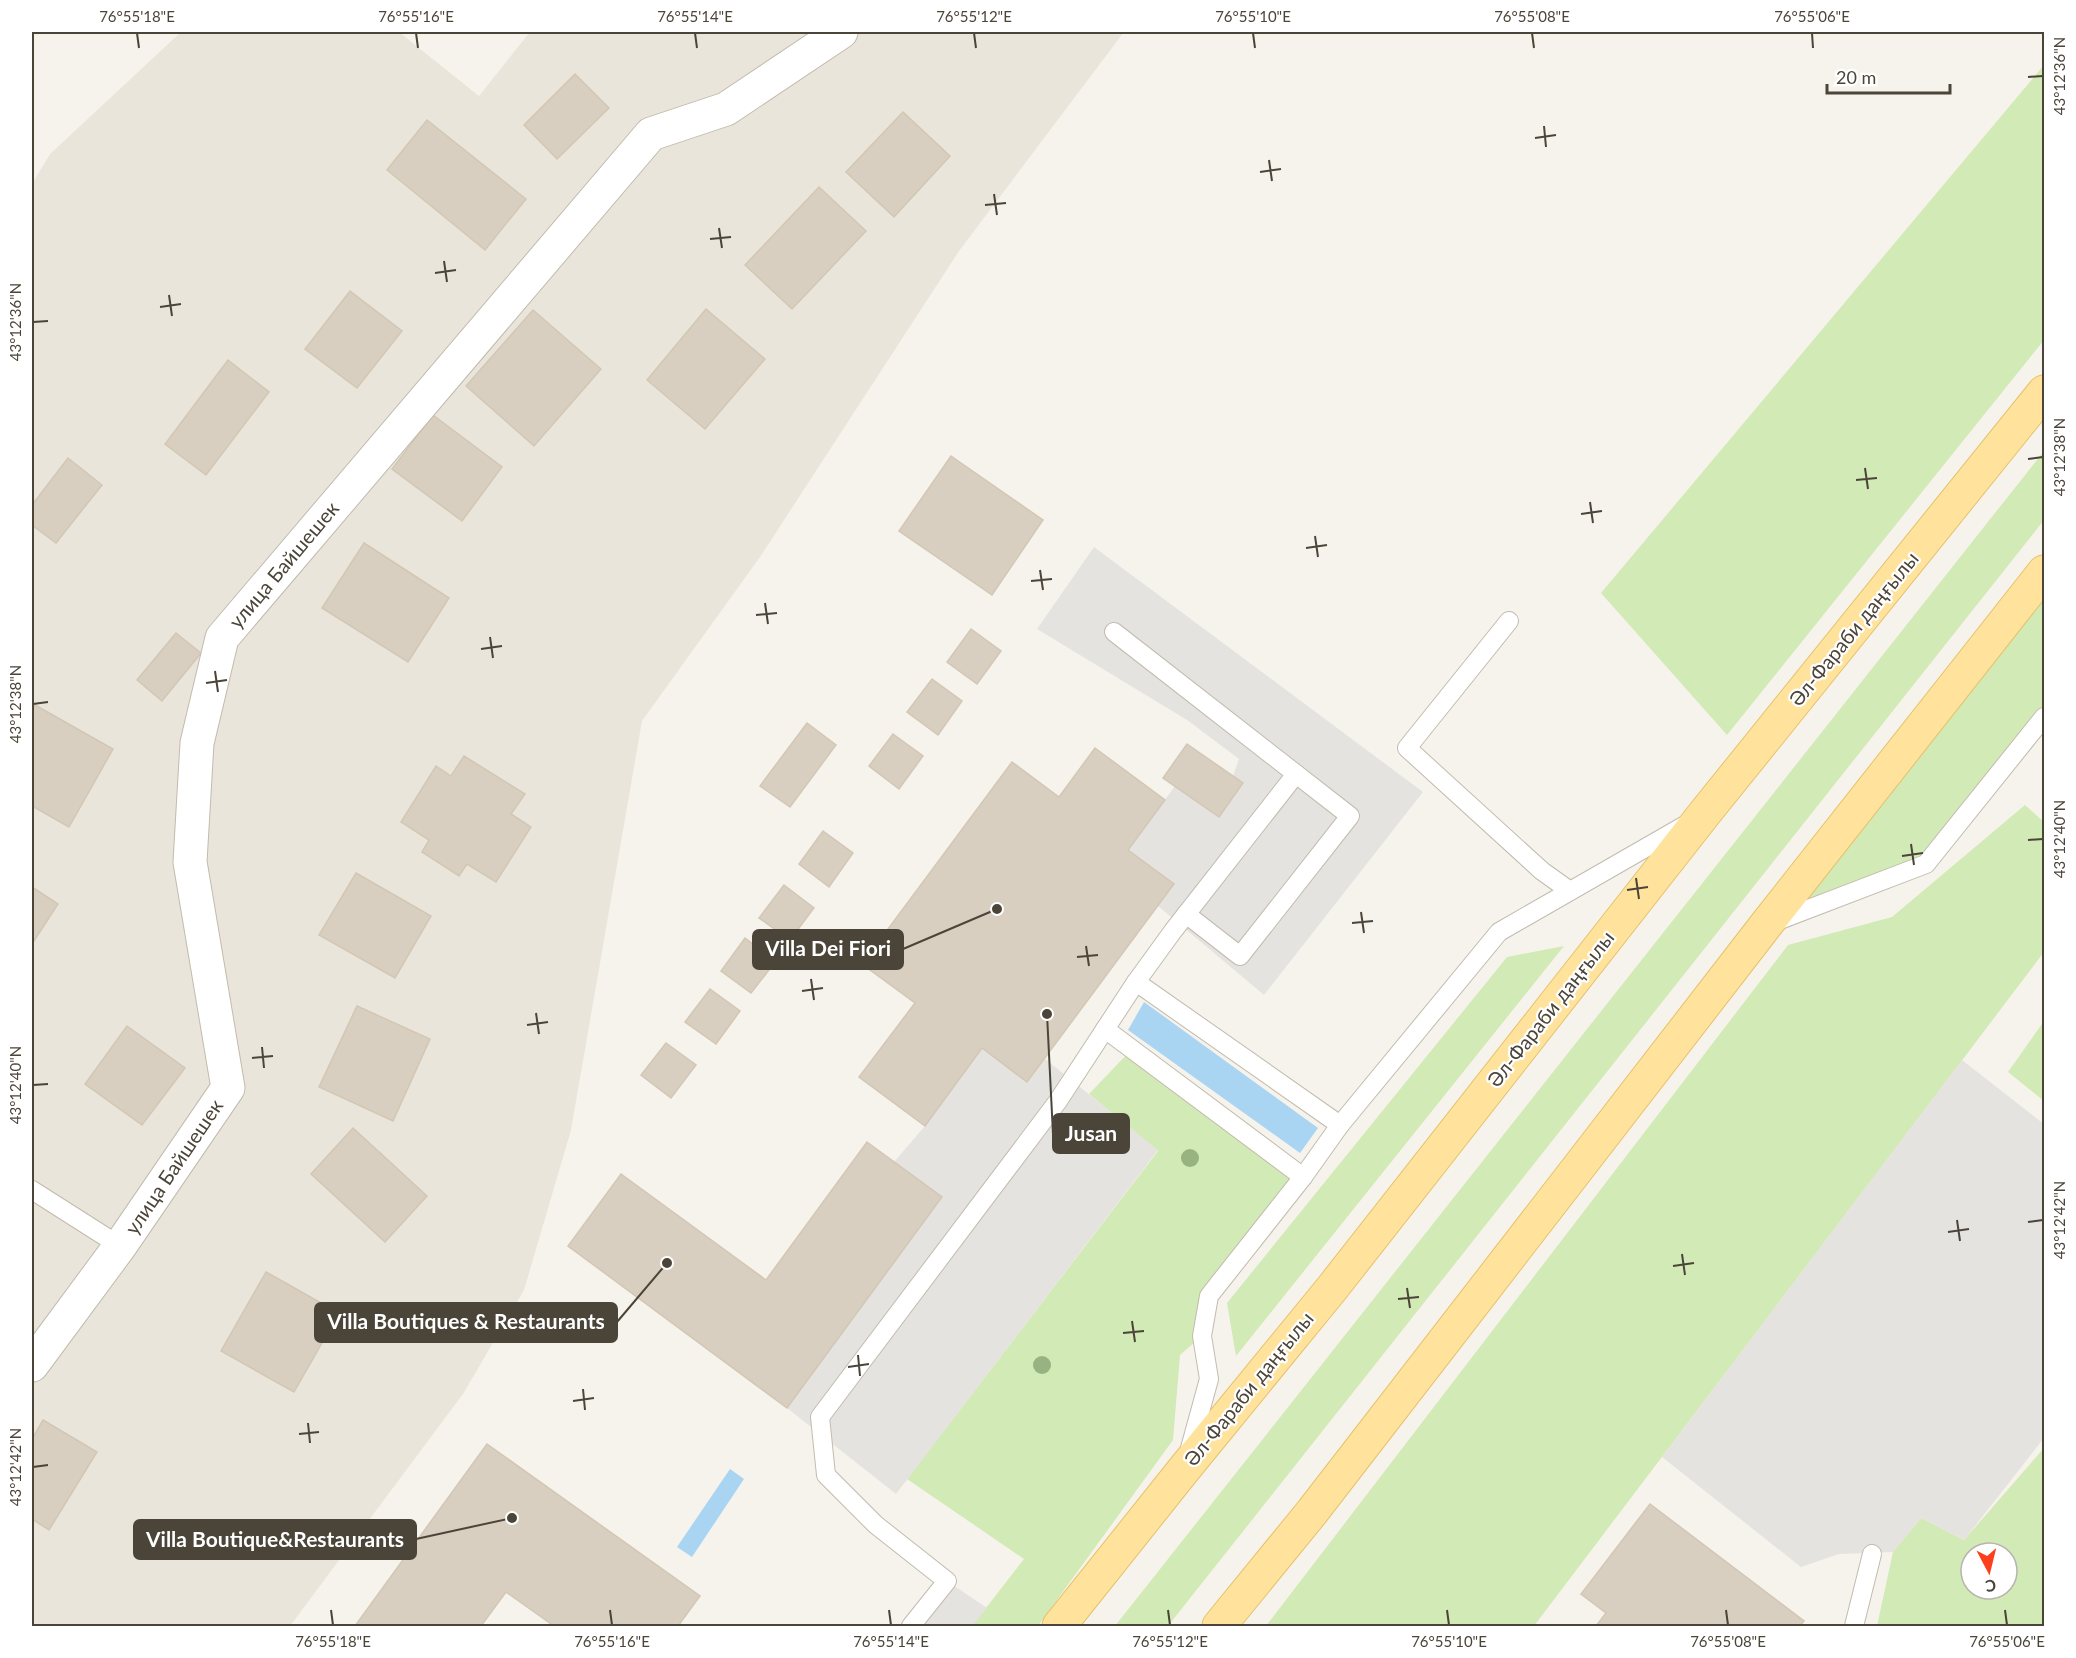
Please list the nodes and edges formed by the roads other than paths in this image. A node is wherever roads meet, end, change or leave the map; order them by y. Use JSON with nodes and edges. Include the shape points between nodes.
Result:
{"nodes":[{"id":1,"x":841,"y":32,"type":"edge"},
{"id":2,"x":2044,"y":392,"type":"edge"},
{"id":3,"x":2044,"y":572,"type":"edge"},
{"id":4,"x":1509,"y":621,"type":"dead end"},
{"id":5,"x":1114,"y":632,"type":"dead end"},
{"id":6,"x":2043,"y":721,"type":"edge"},
{"id":7,"x":1296,"y":774,"type":"junction"},
{"id":8,"x":1704,"y":814,"type":"junction"},
{"id":9,"x":1570,"y":891,"type":"junction"},
{"id":10,"x":1186,"y":914,"type":"junction"},
{"id":11,"x":1765,"y":926,"type":"junction"},
{"id":12,"x":1136,"y":981,"type":"junction"},
{"id":13,"x":1105,"y":1029,"type":"junction"},
{"id":14,"x":1340,"y":1125,"type":"junction"},
{"id":15,"x":1303,"y":1177,"type":"junction"},
{"id":16,"x":32,"y":1190,"type":"edge"},
{"id":17,"x":120,"y":1246,"type":"junction"},
{"id":18,"x":32,"y":1365,"type":"edge"},
{"id":19,"x":1185,"y":1468,"type":"junction"},
{"id":20,"x":1872,"y":1554,"type":"dead end"},
{"id":21,"x":911,"y":1626,"type":"edge"},
{"id":22,"x":1059,"y":1626,"type":"edge"},
{"id":23,"x":1219,"y":1626,"type":"edge"},
{"id":24,"x":1854,"y":1626,"type":"edge"}],
"edges":[{"from":1,"to":17,"type":"street","name":"улица Байшешек","via":[[726,110],[651,134],[222,638],[197,743],[190,862],[228,1088]]},
{"from":2,"to":8,"type":"main road","name":"Әл-Фараби даңғылы"},
{"from":3,"to":11,"type":"main road"},
{"from":4,"to":9,"type":"lane","via":[[1407,748]]},
{"from":5,"to":7,"type":"lane"},
{"from":6,"to":11,"type":"lane","via":[[1926,864]]},
{"from":7,"to":10,"type":"lane"},
{"from":7,"to":10,"type":"lane","via":[[1350,816],[1240,956]]},
{"from":8,"to":9,"type":"lane"},
{"from":8,"to":19,"type":"main road","name":"Әл-Фараби даңғылы","via":[[1333,1287]]},
{"from":9,"to":14,"type":"lane","via":[[1499,932]]},
{"from":10,"to":12,"type":"lane"},
{"from":11,"to":23,"type":"main road","via":[[1312,1512]]},
{"from":12,"to":13,"type":"lane"},
{"from":12,"to":14,"type":"lane"},
{"from":13,"to":15,"type":"lane"},
{"from":13,"to":21,"type":"lane","via":[[1058,1101],[820,1417],[826,1475],[876,1525],[947,1581]]},
{"from":14,"to":15,"type":"lane"},
{"from":15,"to":19,"type":"lane","via":[[1209,1296],[1202,1336],[1209,1379]]},
{"from":16,"to":17,"type":"lane"},
{"from":17,"to":18,"type":"street","name":"улица Байшешек"},
{"from":19,"to":22,"type":"main road","name":"Әл-Фараби даңғылы"},
{"from":20,"to":24,"type":"lane"}]}
